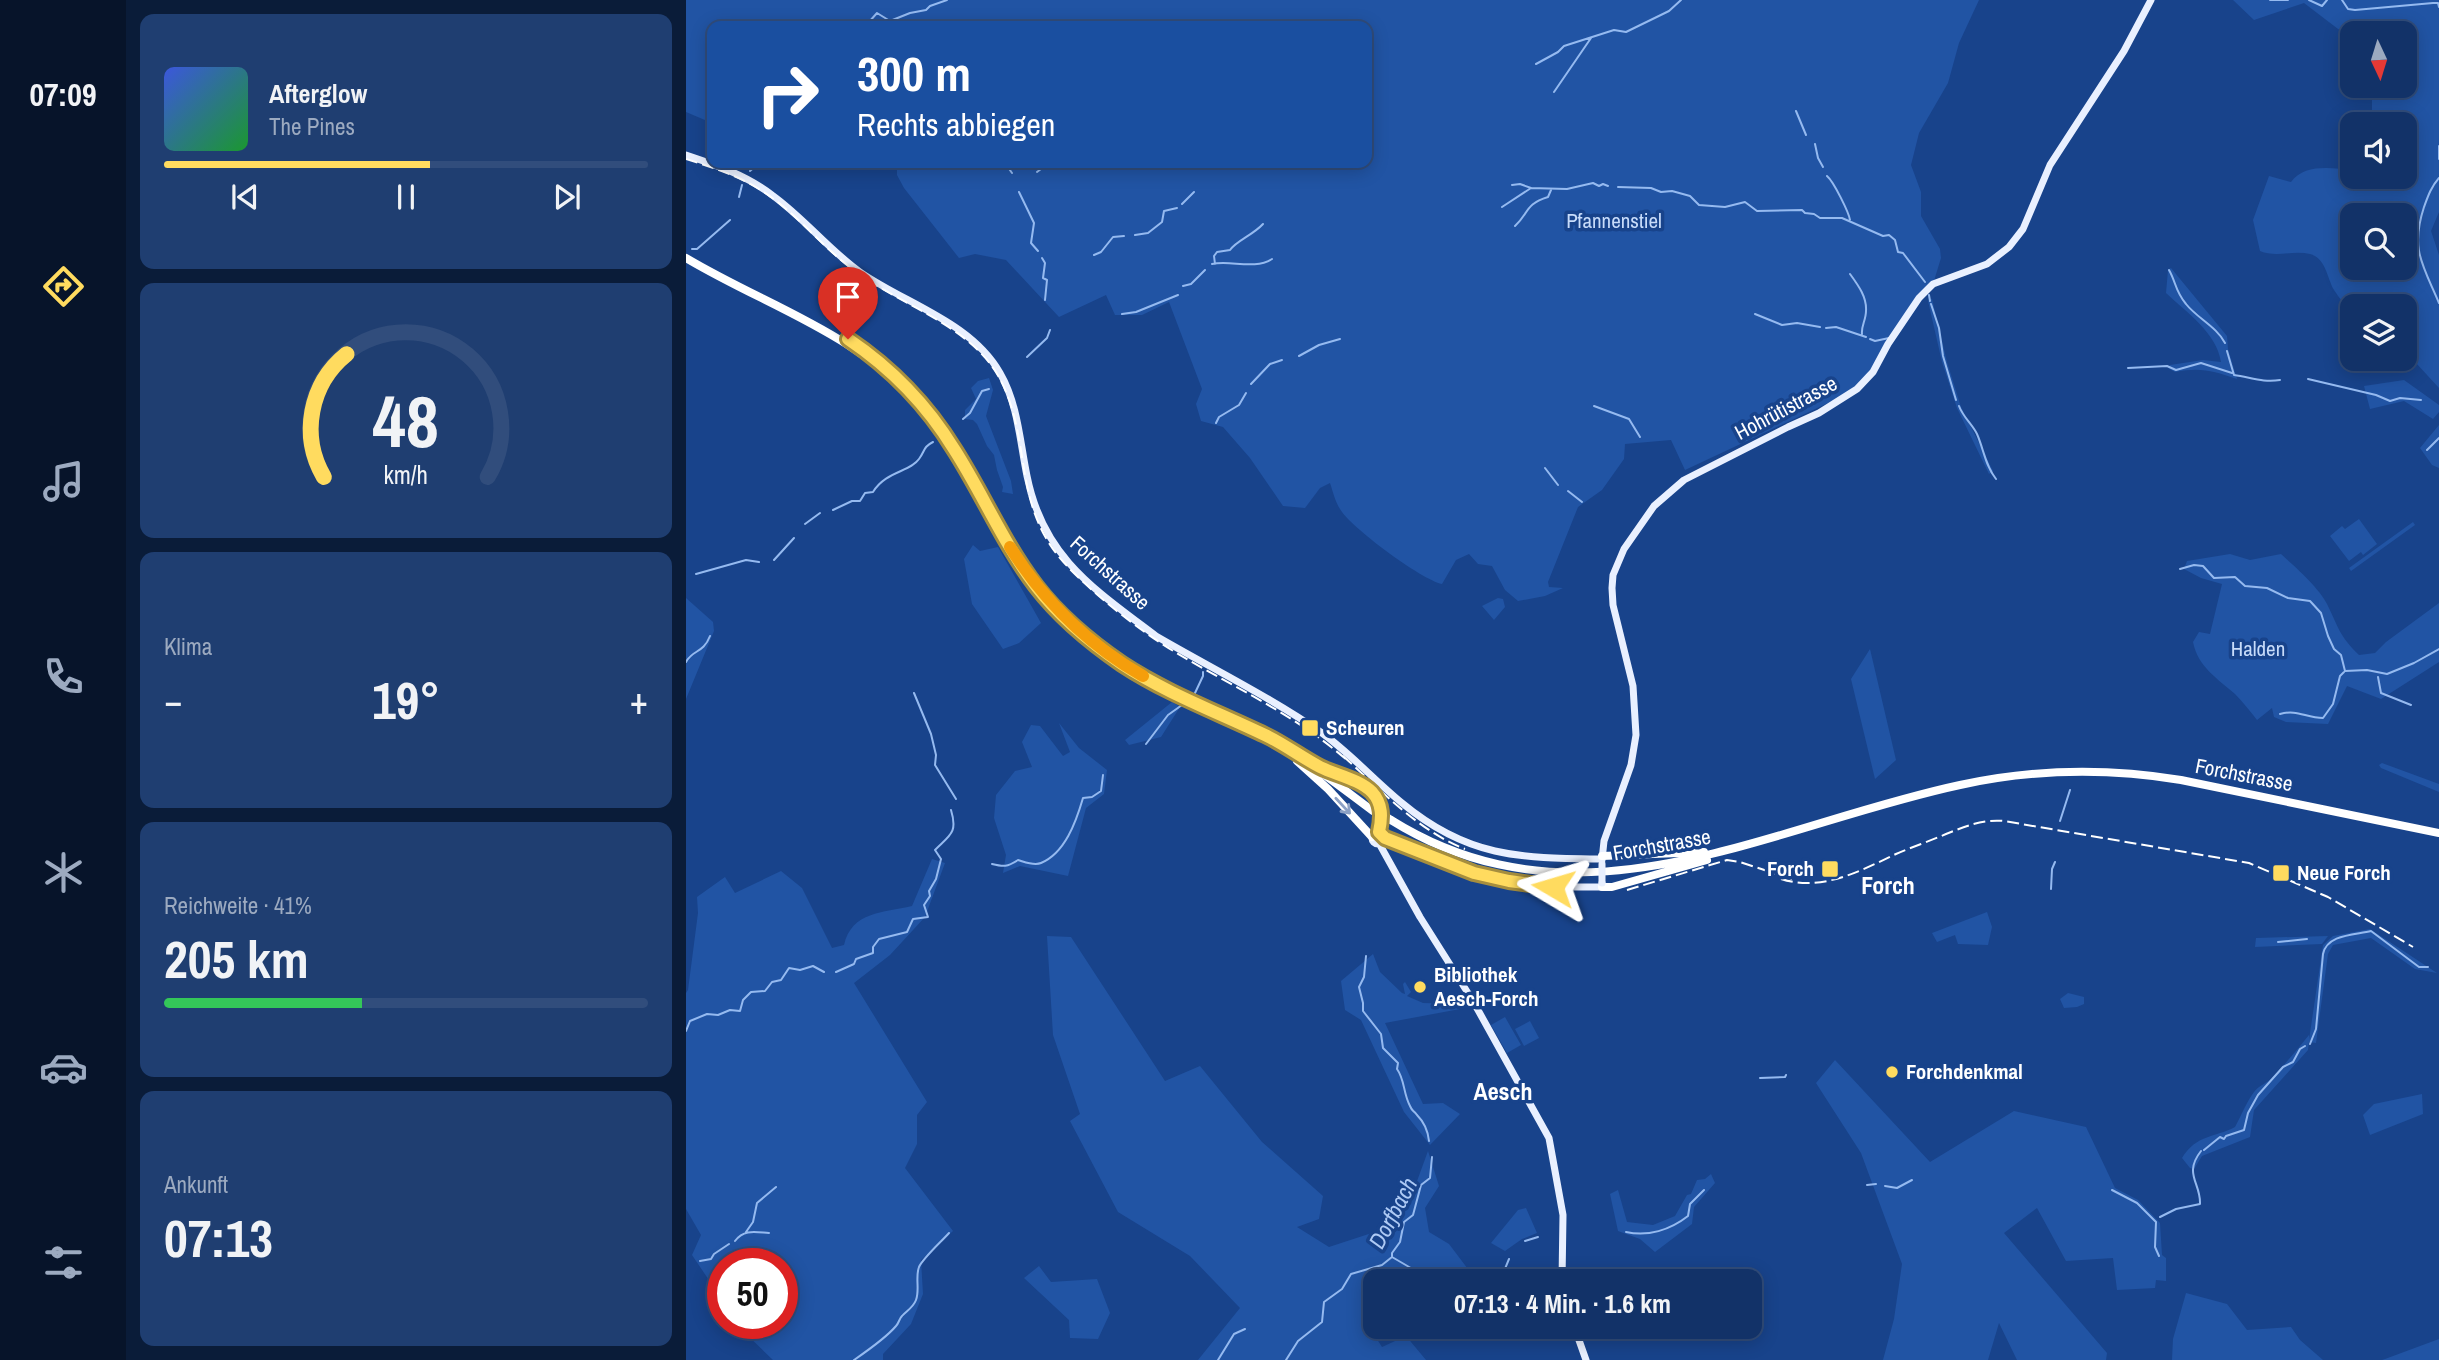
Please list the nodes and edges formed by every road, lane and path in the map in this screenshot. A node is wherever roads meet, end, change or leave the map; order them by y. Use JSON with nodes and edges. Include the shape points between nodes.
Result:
{"nodes":[{"id":1,"x":2151,"y":0,"type":"edge"},
{"id":2,"x":686,"y":155,"type":"edge"},
{"id":3,"x":707,"y":163,"type":"edge"},
{"id":4,"x":722,"y":168,"type":"edge"},
{"id":5,"x":686,"y":256,"type":"edge"},
{"id":6,"x":1275,"y":744,"type":"junction"},
{"id":7,"x":1318,"y":766,"type":"junction"},
{"id":8,"x":1372,"y":809,"type":"junction"},
{"id":9,"x":2439,"y":834,"type":"edge"},
{"id":10,"x":1379,"y":838,"type":"junction"},
{"id":11,"x":1728,"y":852,"type":"junction"},
{"id":12,"x":1602,"y":860,"type":"junction"},
{"id":13,"x":1602,"y":885,"type":"junction"},
{"id":14,"x":1562,"y":1269,"type":"edge"},
{"id":15,"x":1579,"y":1339,"type":"edge"},
{"id":16,"x":1586,"y":1360,"type":"edge"}],
"edges":[{"from":1,"to":12,"type":"main road","name":"Hohrütistrasse","via":[[2124,51],[2050,165],[2010,247],[1987,264],[1928,288],[1857,389],[1819,413],[1684,480],[1654,506],[1624,549],[1613,575],[1613,605],[1633,686],[1636,735]]},
{"from":2,"to":3,"type":"main road","name":"Forchstrasse"},
{"from":4,"to":12,"type":"main road","name":"Forchstrasse","via":[[762,188],[855,268],[982,349],[1010,394],[1032,497],[1048,536],[1074,569],[1140,623],[1323,734],[1401,802],[1448,834],[1518,857]]},
{"from":5,"to":6,"type":"highway","name":"Forchstrasse","via":[[838,337],[899,385],[945,440],[1030,584],[1081,638],[1142,680]]},
{"from":5,"to":7,"type":"highway","name":"Forchstrasse","via":[[836,332],[899,380],[949,441],[1031,580],[1087,638],[1144,677]]},
{"from":6,"to":8,"type":"highway","name":"Forchstrasse"},
{"from":6,"to":10,"type":"highway","one_way":true},
{"from":7,"to":8,"type":"highway","name":"Forchstrasse"},
{"from":7,"to":10,"type":"highway","via":[[1367,788],[1377,799],[1382,815]]},
{"from":8,"to":11,"type":"highway","name":"Forchstrasse","bridge":true,"via":[[1460,854],[1538,872],[1620,871]]},
{"from":9,"to":11,"type":"highway","name":"Forchstrasse","via":[[2182,783],[2084,774],[1961,787]]},
{"from":10,"to":13,"type":"main road","via":[[1491,877],[1553,887]]},
{"from":10,"to":14,"type":"main road","via":[[1549,1138],[1563,1215]]},
{"from":11,"to":12,"type":"highway"},
{"from":11,"to":13,"type":"highway","via":[[1609,888]]},
{"from":12,"to":13,"type":"main road","name":"Hohrütistrasse","bridge":true},
{"from":15,"to":16,"type":"main road"}]}
